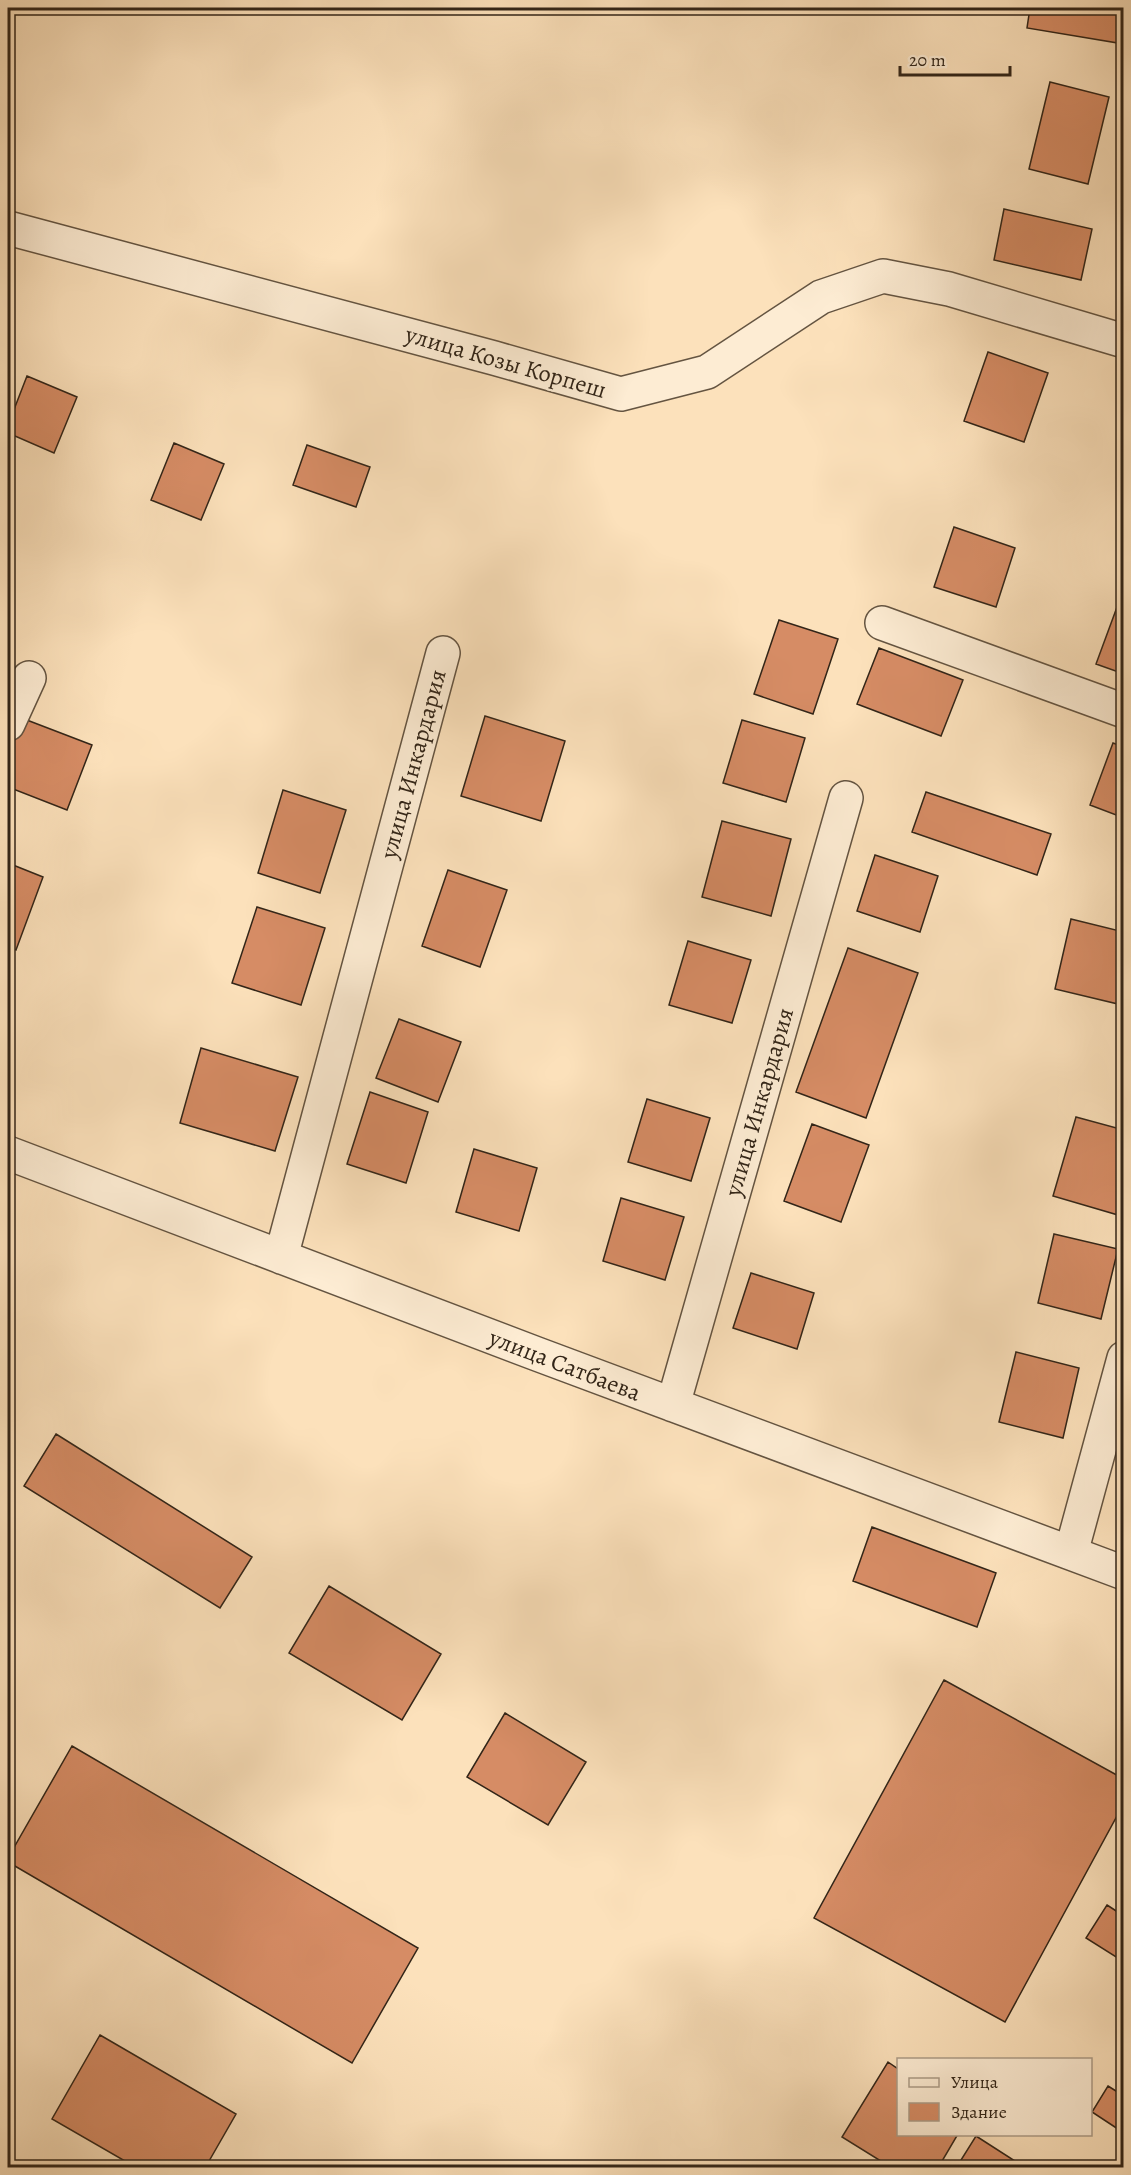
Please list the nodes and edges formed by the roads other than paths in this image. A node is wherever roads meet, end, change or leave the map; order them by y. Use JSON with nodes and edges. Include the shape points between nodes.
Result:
{"nodes":[{"id":1,"x":8,"y":228,"type":"edge"},
{"id":2,"x":1124,"y":341,"type":"edge"},
{"id":3,"x":882,"y":623,"type":"dead end"},
{"id":4,"x":442,"y":653,"type":"dead end"},
{"id":5,"x":29,"y":678,"type":"dead end"},
{"id":6,"x":1124,"y":711,"type":"edge"},
{"id":7,"x":8,"y":724,"type":"edge"},
{"id":8,"x":846,"y":798,"type":"dead end"},
{"id":9,"x":8,"y":1153,"type":"edge"},
{"id":10,"x":281,"y":1257,"type":"junction"},
{"id":11,"x":1124,"y":1358,"type":"edge"},
{"id":12,"x":673,"y":1405,"type":"junction"},
{"id":13,"x":1071,"y":1553,"type":"junction"},
{"id":14,"x":1124,"y":1573,"type":"edge"}],
"edges":[{"from":1,"to":2,"type":"street","name":"улица Козы Корпеш","via":[[621,394],[707,372],[820,297],[883,276],[949,289]]},
{"from":3,"to":6,"type":"street"},
{"from":4,"to":10,"type":"street","name":"улица Инкардария"},
{"from":5,"to":7,"type":"street"},
{"from":8,"to":12,"type":"street","name":"улица Инкардария"},
{"from":9,"to":10,"type":"street","name":"улица Сатбаева"},
{"from":10,"to":12,"type":"street","name":"улица Сатбаева"},
{"from":11,"to":13,"type":"street"},
{"from":12,"to":13,"type":"street","name":"улица Сатбаева"},
{"from":13,"to":14,"type":"street","name":"улица Сатбаева"}]}
